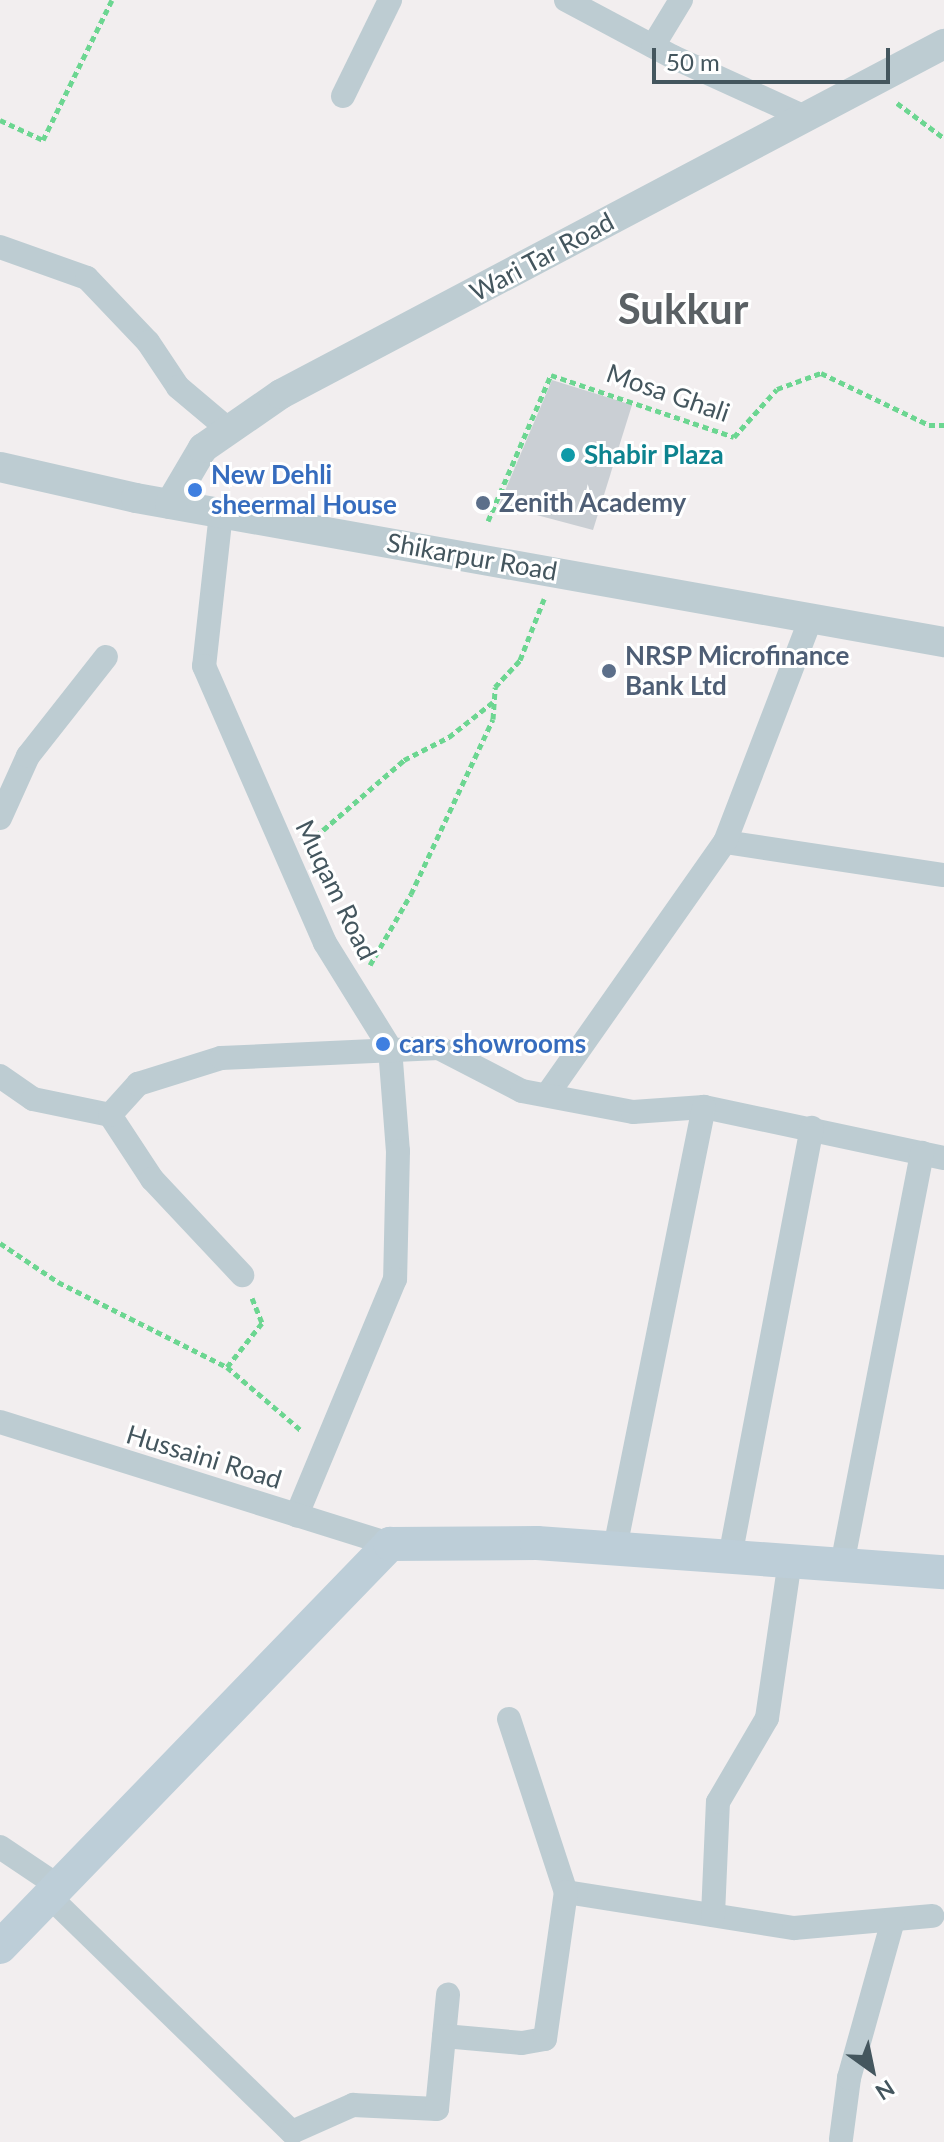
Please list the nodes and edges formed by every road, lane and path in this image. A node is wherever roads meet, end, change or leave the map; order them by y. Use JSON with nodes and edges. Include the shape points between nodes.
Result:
{"nodes":[{"id":1,"x":112,"y":0,"type":"edge"},
{"id":2,"x":390,"y":0,"type":"edge"},
{"id":3,"x":566,"y":0,"type":"edge"},
{"id":4,"x":681,"y":0,"type":"edge"},
{"id":5,"x":944,"y":44,"type":"edge"},
{"id":6,"x":653,"y":46,"type":"junction"},
{"id":7,"x":871,"y":83,"type":"junction"},
{"id":8,"x":343,"y":96,"type":"dead end"},
{"id":9,"x":807,"y":118,"type":"junction"},
{"id":10,"x":0,"y":120,"type":"edge"},
{"id":11,"x":944,"y":138,"type":"edge"},
{"id":12,"x":0,"y":247,"type":"edge"},
{"id":13,"x":944,"y":425,"type":"edge"},
{"id":14,"x":229,"y":430,"type":"junction"},
{"id":15,"x":0,"y":467,"type":"edge"},
{"id":16,"x":170,"y":504,"type":"junction"},
{"id":17,"x":221,"y":513,"type":"junction"},
{"id":18,"x":488,"y":521,"type":"dead end"},
{"id":19,"x":554,"y":572,"type":"junction"},
{"id":20,"x":811,"y":618,"type":"junction"},
{"id":21,"x":944,"y":642,"type":"edge"},
{"id":22,"x":106,"y":657,"type":"dead end"},
{"id":23,"x":494,"y":701,"type":"junction"},
{"id":24,"x":0,"y":818,"type":"edge"},
{"id":25,"x":725,"y":842,"type":"junction"},
{"id":26,"x":288,"y":857,"type":"junction"},
{"id":27,"x":944,"y":875,"type":"edge"},
{"id":28,"x":355,"y":991,"type":"junction"},
{"id":29,"x":390,"y":1048,"type":"junction"},
{"id":30,"x":0,"y":1076,"type":"edge"},
{"id":31,"x":547,"y":1095,"type":"junction"},
{"id":32,"x":704,"y":1107,"type":"junction"},
{"id":33,"x":110,"y":1115,"type":"junction"},
{"id":34,"x":812,"y":1128,"type":"junction"},
{"id":35,"x":933,"y":1155,"type":"edge"},
{"id":36,"x":0,"y":1243,"type":"edge"},
{"id":37,"x":242,"y":1275,"type":"joint"},
{"id":38,"x":227,"y":1367,"type":"junction"},
{"id":39,"x":0,"y":1422,"type":"edge"},
{"id":40,"x":324,"y":1450,"type":"junction"},
{"id":41,"x":297,"y":1515,"type":"junction"},
{"id":42,"x":390,"y":1544,"type":"junction"},
{"id":43,"x":615,"y":1548,"type":"junction"},
{"id":44,"x":730,"y":1557,"type":"junction"},
{"id":45,"x":790,"y":1561,"type":"junction"},
{"id":46,"x":842,"y":1565,"type":"junction"},
{"id":47,"x":944,"y":1572,"type":"edge"},
{"id":48,"x":509,"y":1719,"type":"dead end"},
{"id":49,"x":0,"y":1847,"type":"edge"},
{"id":50,"x":54,"y":1891,"type":"junction"},
{"id":51,"x":566,"y":1892,"type":"junction"},
{"id":52,"x":713,"y":1915,"type":"junction"},
{"id":53,"x":932,"y":1916,"type":"dead end"},
{"id":54,"x":893,"y":1920,"type":"junction"},
{"id":55,"x":0,"y":1947,"type":"edge"},
{"id":56,"x":448,"y":1995,"type":"dead end"},
{"id":57,"x":444,"y":2036,"type":"junction"},
{"id":58,"x":841,"y":2139,"type":"dead end"}],
"edges":[{"from":1,"to":10,"type":"path","via":[[43,140]]},
{"from":2,"to":8,"type":"street"},
{"from":3,"to":6,"type":"street"},
{"from":4,"to":6,"type":"street"},
{"from":5,"to":7,"type":"street","name":"Wari Tar Road"},
{"from":6,"to":9,"type":"street"},
{"from":7,"to":9,"type":"street","name":"Wari Tar Road"},
{"from":7,"to":11,"type":"path"},
{"from":9,"to":14,"type":"street","name":"Wari Tar Road","via":[[281,394]]},
{"from":12,"to":14,"type":"street","via":[[87,278],[148,342],[178,387]]},
{"from":13,"to":18,"type":"path","name":"Mosa Ghali","via":[[929,425],[821,373],[777,389],[734,437],[551,375]]},
{"from":14,"to":16,"type":"street","name":"Wari Tar Road","via":[[203,448]]},
{"from":15,"to":16,"type":"street","name":"Shikarpur Road"},
{"from":16,"to":17,"type":"street","name":"Shikarpur Road"},
{"from":17,"to":19,"type":"street","name":"Shikarpur Road"},
{"from":17,"to":26,"type":"street","name":"Muqam Road","via":[[204,666]]},
{"from":19,"to":20,"type":"street","name":"Shikarpur Road"},
{"from":19,"to":23,"type":"path","via":[[520,660],[495,687]]},
{"from":20,"to":21,"type":"street","name":"Shikarpur Road"},
{"from":20,"to":25,"type":"street"},
{"from":22,"to":24,"type":"street","via":[[28,756]]},
{"from":23,"to":26,"type":"path","via":[[449,737],[404,760]]},
{"from":23,"to":28,"type":"path","via":[[493,719],[411,894]]},
{"from":25,"to":27,"type":"street"},
{"from":25,"to":31,"type":"street"},
{"from":26,"to":28,"type":"street","name":"Muqam Road","via":[[325,943]]},
{"from":28,"to":29,"type":"street","name":"Muqam Road"},
{"from":29,"to":31,"type":"street","via":[[439,1048],[522,1091]]},
{"from":29,"to":33,"type":"street","via":[[221,1058],[138,1084]]},
{"from":29,"to":40,"type":"street","name":"Muqam Road","via":[[398,1151],[395,1279]]},
{"from":30,"to":33,"type":"street","via":[[33,1099]]},
{"from":31,"to":32,"type":"street","via":[[633,1112]]},
{"from":32,"to":34,"type":"street"},
{"from":32,"to":43,"type":"street"},
{"from":33,"to":37,"type":"street","via":[[152,1179]]},
{"from":34,"to":35,"type":"street"},
{"from":34,"to":44,"type":"street"},
{"from":35,"to":46,"type":"street"},
{"from":36,"to":38,"type":"path","via":[[58,1282]]},
{"from":37,"to":38,"type":"path","via":[[262,1323]]},
{"from":38,"to":40,"type":"path"},
{"from":39,"to":41,"type":"street","name":"Hussaini Road"},
{"from":40,"to":41,"type":"street","name":"Muqam Road"},
{"from":41,"to":42,"type":"street","name":"Hussaini Road"},
{"from":42,"to":43,"type":"main road"},
{"from":42,"to":50,"type":"main road"},
{"from":43,"to":44,"type":"main road"},
{"from":44,"to":45,"type":"main road"},
{"from":45,"to":46,"type":"main road"},
{"from":45,"to":52,"type":"street","via":[[767,1718],[718,1802]]},
{"from":46,"to":47,"type":"main road"},
{"from":48,"to":51,"type":"street"},
{"from":49,"to":50,"type":"street"},
{"from":50,"to":55,"type":"main road"},
{"from":50,"to":57,"type":"street","via":[[292,2132],[353,2105],[437,2109]]},
{"from":51,"to":52,"type":"street"},
{"from":51,"to":57,"type":"street","via":[[545,2039],[522,2043]]},
{"from":52,"to":54,"type":"street","via":[[794,1928]]},
{"from":53,"to":54,"type":"street"},
{"from":54,"to":58,"type":"street","via":[[849,2078]]},
{"from":56,"to":57,"type":"street"}]}
